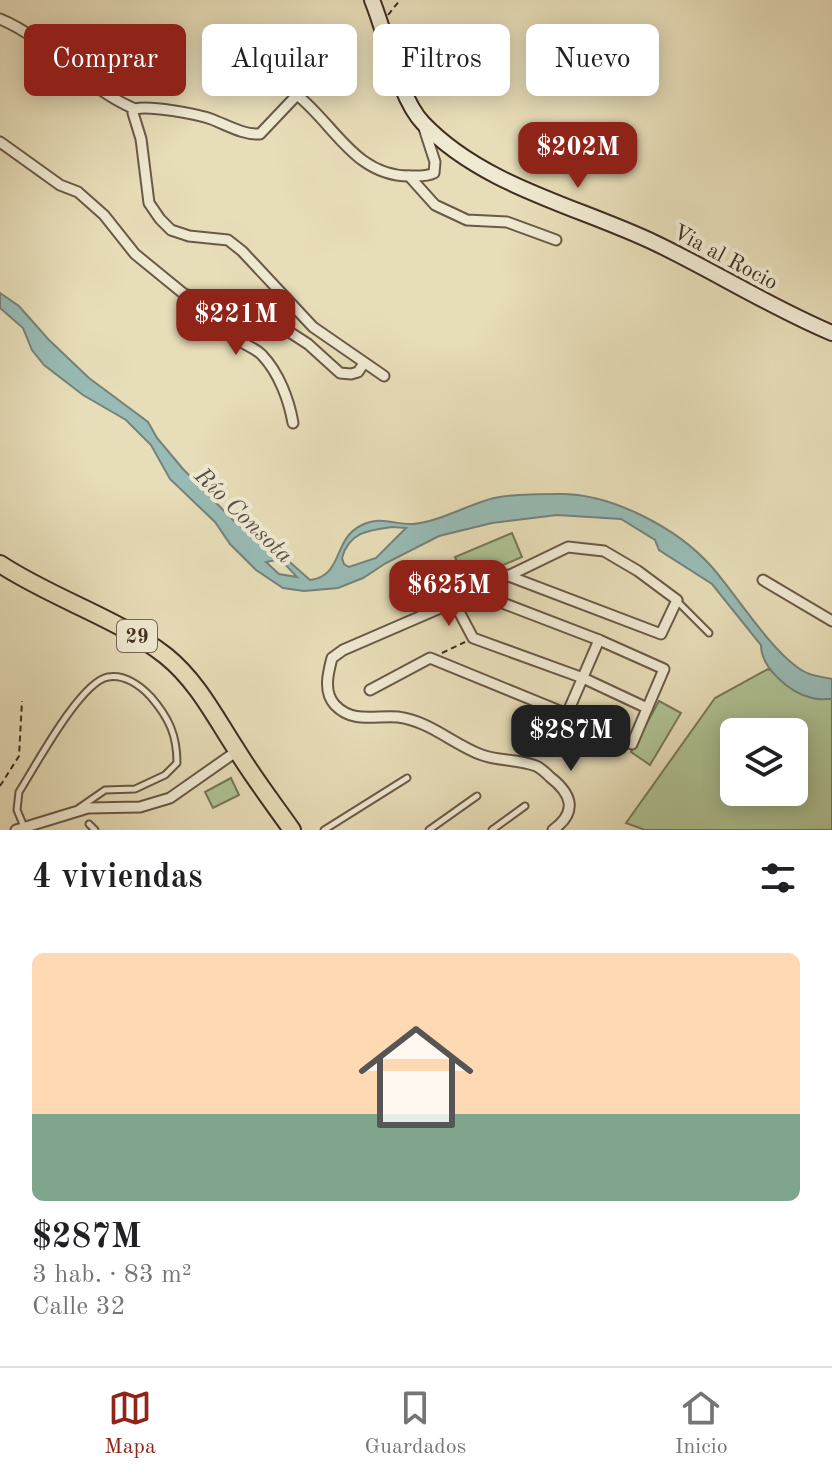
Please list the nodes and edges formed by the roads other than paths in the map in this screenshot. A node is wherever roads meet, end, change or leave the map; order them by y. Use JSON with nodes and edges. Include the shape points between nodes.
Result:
{"nodes":[{"id":1,"x":372,"y":0,"type":"edge"},
{"id":2,"x":0,"y":19,"type":"edge"},
{"id":3,"x":296,"y":96,"type":"edge"},
{"id":4,"x":298,"y":96,"type":"edge"},
{"id":5,"x":135,"y":109,"type":"junction"},
{"id":6,"x":422,"y":122,"type":"junction"},
{"id":7,"x":0,"y":142,"type":"edge"},
{"id":8,"x":409,"y":176,"type":"junction"},
{"id":9,"x":556,"y":240,"type":"dead end"},
{"id":10,"x":184,"y":294,"type":"junction"},
{"id":11,"x":832,"y":333,"type":"edge"},
{"id":12,"x":364,"y":363,"type":"junction"},
{"id":13,"x":384,"y":376,"type":"dead end"},
{"id":14,"x":293,"y":423,"type":"dead end"},
{"id":15,"x":0,"y":564,"type":"edge"},
{"id":16,"x":506,"y":575,"type":"junction"},
{"id":17,"x":763,"y":580,"type":"dead end"},
{"id":18,"x":474,"y":592,"type":"junction"},
{"id":19,"x":677,"y":600,"type":"junction"},
{"id":20,"x":454,"y":602,"type":"junction"},
{"id":21,"x":832,"y":621,"type":"edge"},
{"id":22,"x":709,"y":633,"type":"dead end"},
{"id":23,"x":599,"y":640,"type":"junction"},
{"id":24,"x":583,"y":678,"type":"junction"},
{"id":25,"x":370,"y":690,"type":"dead end"},
{"id":26,"x":647,"y":708,"type":"junction"},
{"id":27,"x":567,"y":714,"type":"junction"},
{"id":28,"x":237,"y":751,"type":"junction"},
{"id":29,"x":407,"y":778,"type":"dead end"},
{"id":30,"x":477,"y":796,"type":"dead end"},
{"id":31,"x":525,"y":806,"type":"dead end"},
{"id":32,"x":73,"y":812,"type":"junction"},
{"id":33,"x":89,"y":824,"type":"dead end"},
{"id":34,"x":22,"y":829,"type":"edge"},
{"id":35,"x":95,"y":830,"type":"edge"},
{"id":36,"x":292,"y":830,"type":"edge"},
{"id":37,"x":324,"y":830,"type":"edge"},
{"id":38,"x":429,"y":830,"type":"edge"},
{"id":39,"x":492,"y":830,"type":"edge"},
{"id":40,"x":553,"y":830,"type":"edge"}],
"edges":[{"from":1,"to":6,"type":"main road","name":"Via al Rocio","via":[[408,101]]},
{"from":2,"to":5,"type":"street","via":[[47,45]]},
{"from":3,"to":5,"type":"street","via":[[260,134],[196,115]]},
{"from":4,"to":8,"type":"street","via":[[348,150],[373,168]]},
{"from":5,"to":12,"type":"street","via":[[149,203],[160,219],[189,236],[228,240],[313,327]]},
{"from":6,"to":8,"type":"street","via":[[434,173]]},
{"from":6,"to":11,"type":"main road","name":"Via al Rocio","via":[[469,160],[654,243]]},
{"from":7,"to":10,"type":"street","via":[[78,192],[135,254]]},
{"from":8,"to":9,"type":"street","via":[[435,205],[467,220],[507,222]]},
{"from":10,"to":12,"type":"street","via":[[291,333],[340,373],[358,372]]},
{"from":10,"to":14,"type":"street","via":[[262,355]]},
{"from":12,"to":13,"type":"street"},
{"from":15,"to":28,"type":"main road","number":"29","via":[[168,658],[214,712]]},
{"from":16,"to":18,"type":"street"},
{"from":16,"to":19,"type":"street","via":[[568,547],[604,551]]},
{"from":16,"to":19,"type":"street","via":[[661,634]]},
{"from":17,"to":21,"type":"street"},
{"from":18,"to":20,"type":"street"},
{"from":18,"to":23,"type":"street"},
{"from":19,"to":22,"type":"lane"},
{"from":20,"to":24,"type":"street","via":[[473,638]]},
{"from":20,"to":40,"type":"street","via":[[332,658],[327,686],[333,703],[369,720],[398,717],[424,725],[482,756],[538,767],[565,789],[570,803],[564,822]]},
{"from":23,"to":24,"type":"street"},
{"from":23,"to":26,"type":"street","via":[[664,669]]},
{"from":24,"to":26,"type":"street"},
{"from":24,"to":27,"type":"street"},
{"from":25,"to":27,"type":"street","via":[[430,658]]},
{"from":26,"to":27,"type":"street","via":[[632,744]]},
{"from":28,"to":32,"type":"street","via":[[170,798],[140,807]]},
{"from":28,"to":36,"type":"main road","number":"29"},
{"from":29,"to":37,"type":"lane"},
{"from":30,"to":38,"type":"lane"},
{"from":31,"to":39,"type":"lane"},
{"from":32,"to":34,"type":"street"},
{"from":32,"to":34,"type":"lane","via":[[105,790],[135,789],[177,763],[177,741],[166,715],[129,679],[107,677],[84,691],[19,792]]},
{"from":33,"to":35,"type":"lane"}]}
